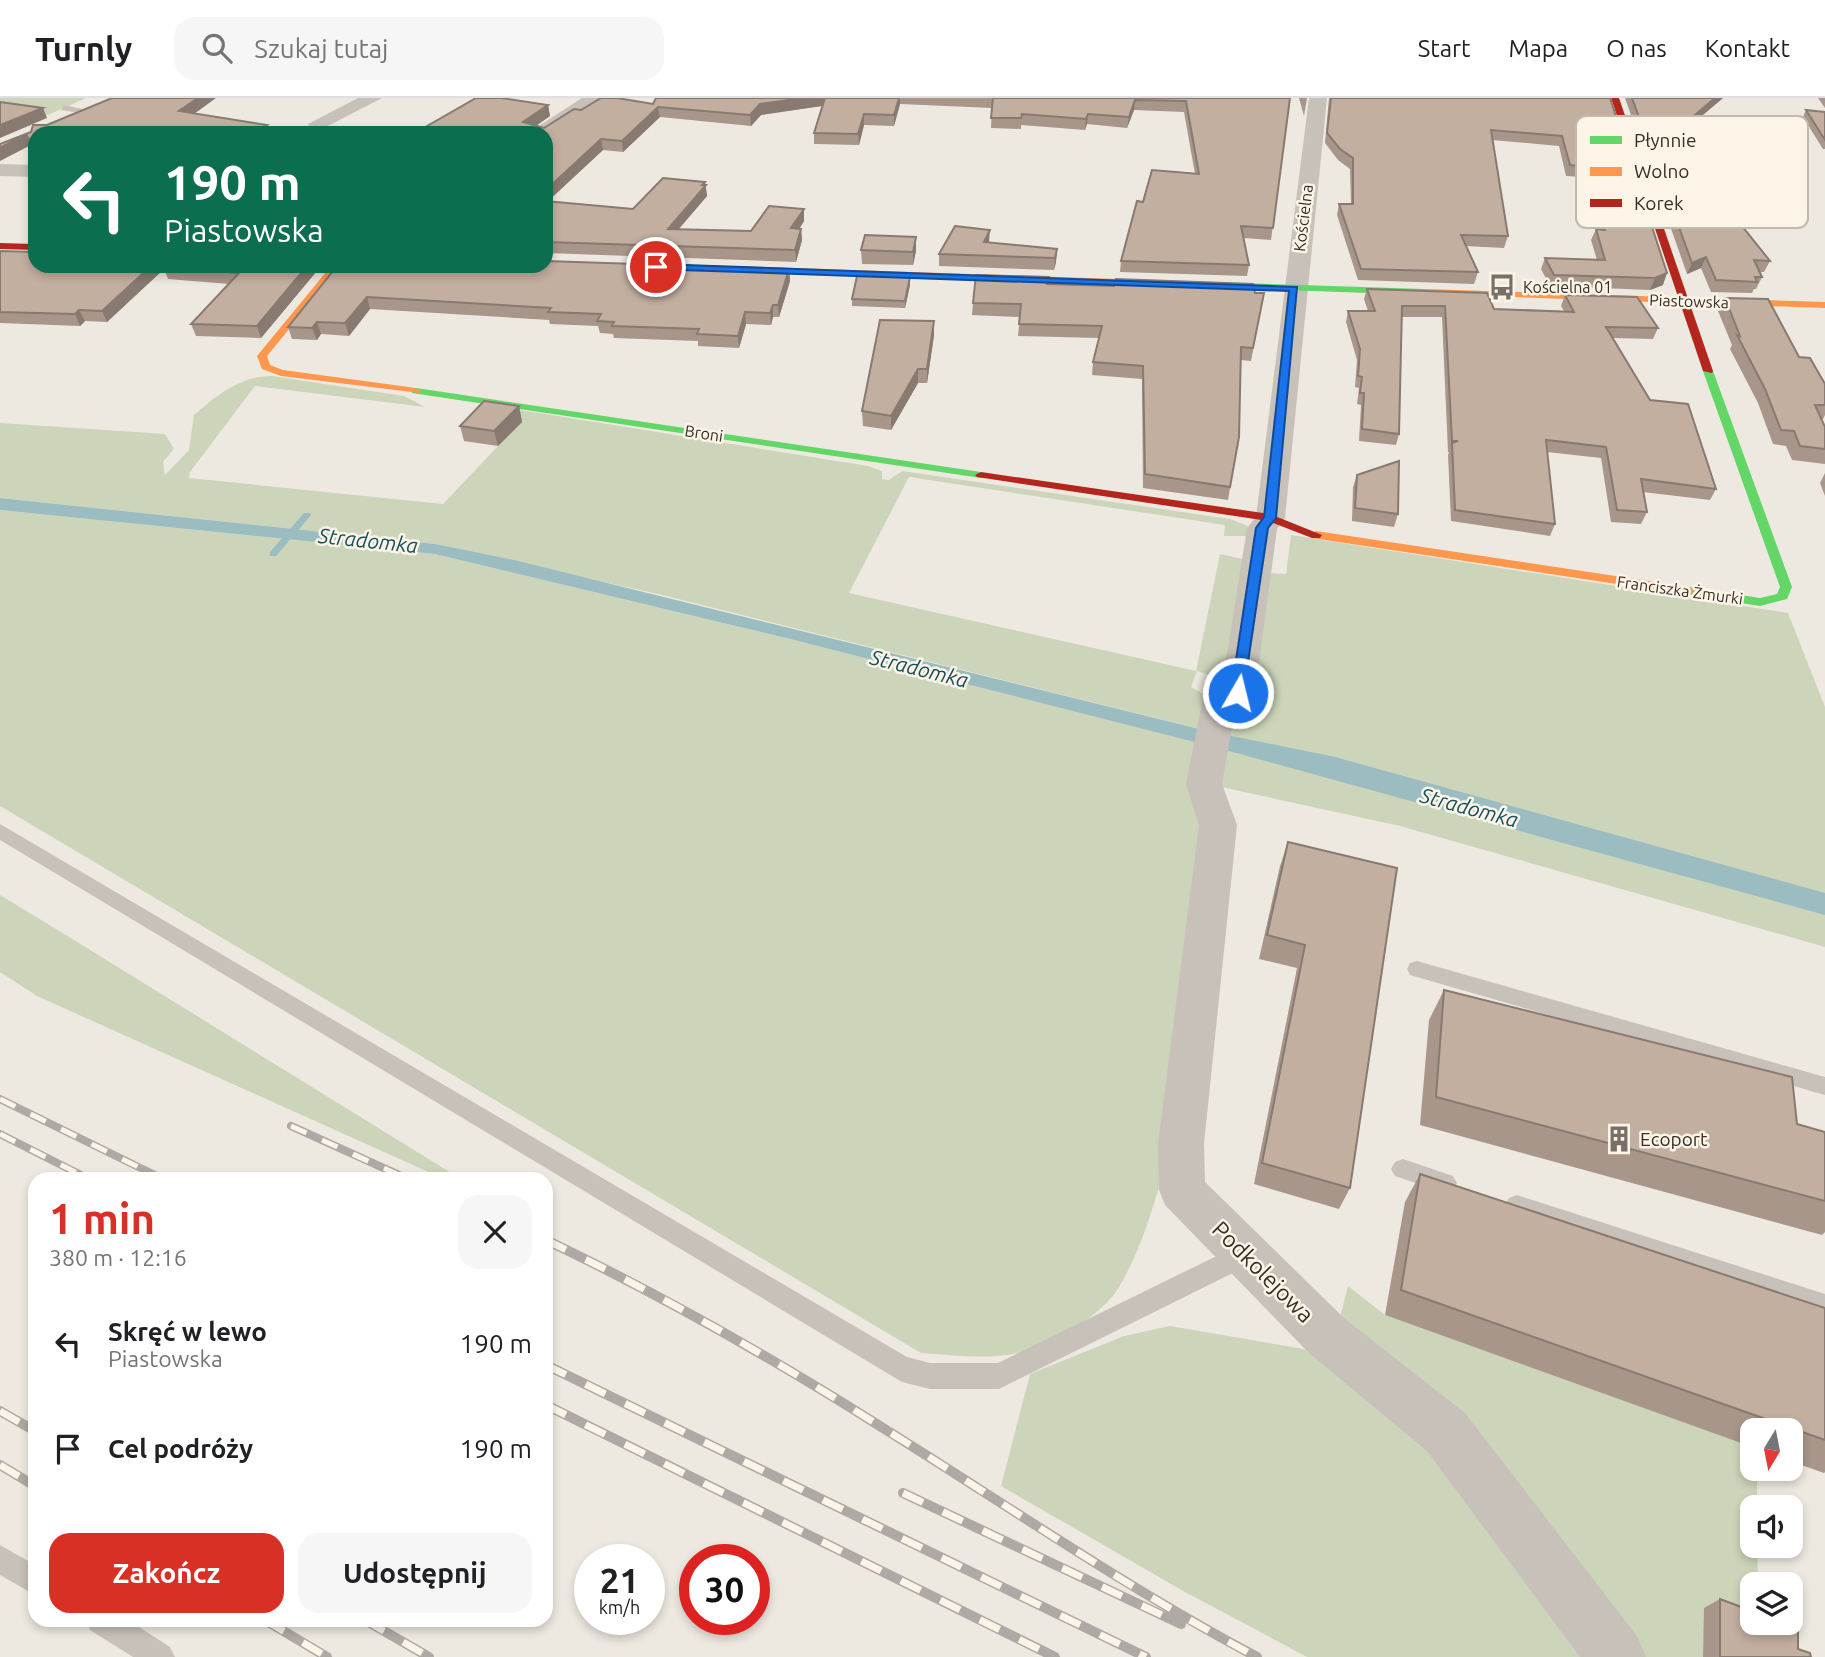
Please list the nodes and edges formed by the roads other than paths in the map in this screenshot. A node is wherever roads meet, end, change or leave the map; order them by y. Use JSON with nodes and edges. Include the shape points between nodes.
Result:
{"nodes":[{"id":1,"x":373,"y":98,"type":"edge"},
{"id":2,"x":595,"y":98,"type":"edge"},
{"id":3,"x":1318,"y":98,"type":"edge"},
{"id":4,"x":1615,"y":98,"type":"edge"},
{"id":5,"x":107,"y":102,"type":"edge"},
{"id":6,"x":61,"y":115,"type":"dead end"},
{"id":7,"x":1621,"y":116,"type":"edge"},
{"id":8,"x":317,"y":124,"type":"dead end"},
{"id":9,"x":549,"y":126,"type":"edge"},
{"id":10,"x":0,"y":170,"type":"edge"},
{"id":11,"x":28,"y":171,"type":"edge"},
{"id":12,"x":1658,"y":228,"type":"edge"},
{"id":13,"x":0,"y":246,"type":"edge"},
{"id":14,"x":28,"y":247,"type":"edge"},
{"id":15,"x":713,"y":269,"type":"edge"},
{"id":16,"x":329,"y":273,"type":"edge"},
{"id":17,"x":1294,"y":289,"type":"junction"},
{"id":18,"x":1682,"y":300,"type":"junction"},
{"id":19,"x":1825,"y":305,"type":"edge"},
{"id":20,"x":1270,"y":518,"type":"junction"},
{"id":21,"x":1204,"y":784,"type":"joint"},
{"id":22,"x":0,"y":831,"type":"edge"},
{"id":23,"x":1417,"y":969,"type":"dead end"},
{"id":24,"x":1825,"y":1086,"type":"edge"},
{"id":25,"x":1403,"y":1170,"type":"dead end"},
{"id":26,"x":1469,"y":1191,"type":"edge"},
{"id":27,"x":1495,"y":1199,"type":"edge"},
{"id":28,"x":1244,"y":1255,"type":"junction"},
{"id":29,"x":1825,"y":1306,"type":"edge"},
{"id":30,"x":0,"y":1559,"type":"edge"},
{"id":31,"x":28,"y":1577,"type":"edge"},
{"id":32,"x":111,"y":1627,"type":"edge"},
{"id":33,"x":160,"y":1657,"type":"edge"},
{"id":34,"x":1616,"y":1657,"type":"edge"}],
"edges":[{"from":1,"to":8,"type":"street"},
{"from":2,"to":9,"type":"street"},
{"from":3,"to":17,"type":"street","name":"Kościelna"},
{"from":4,"to":7,"type":"street"},
{"from":5,"to":6,"type":"street"},
{"from":10,"to":11,"type":"street"},
{"from":12,"to":18,"type":"street"},
{"from":13,"to":14,"type":"street"},
{"from":15,"to":17,"type":"street","name":"Piastowska"},
{"from":16,"to":20,"type":"street","name":"Broni","via":[[262,356],[266,367],[295,375]]},
{"from":17,"to":18,"type":"street","name":"Piastowska"},
{"from":17,"to":20,"type":"street","name":"Kościelna"},
{"from":18,"to":19,"type":"street","name":"Piastowska"},
{"from":18,"to":20,"type":"street","name":"Franciszka Żmurki","via":[[1786,587],[1783,596],[1760,601],[1326,537],[1296,531]]},
{"from":20,"to":21,"type":"street","name":"Kościelna","via":[[1262,528],[1238,693],[1220,698]]},
{"from":21,"to":28,"type":"street","name":"Podkolejowa","via":[[1218,825],[1181,1144],[1182,1190]]},
{"from":22,"to":28,"type":"lane","via":[[902,1368],[930,1376],[999,1376]]},
{"from":23,"to":24,"type":"lane"},
{"from":25,"to":26,"type":"lane"},
{"from":27,"to":29,"type":"lane"},
{"from":28,"to":34,"type":"street","name":"Podkolejowa","via":[[1327,1336],[1446,1432]]},
{"from":30,"to":31,"type":"lane"},
{"from":32,"to":33,"type":"lane"}]}
